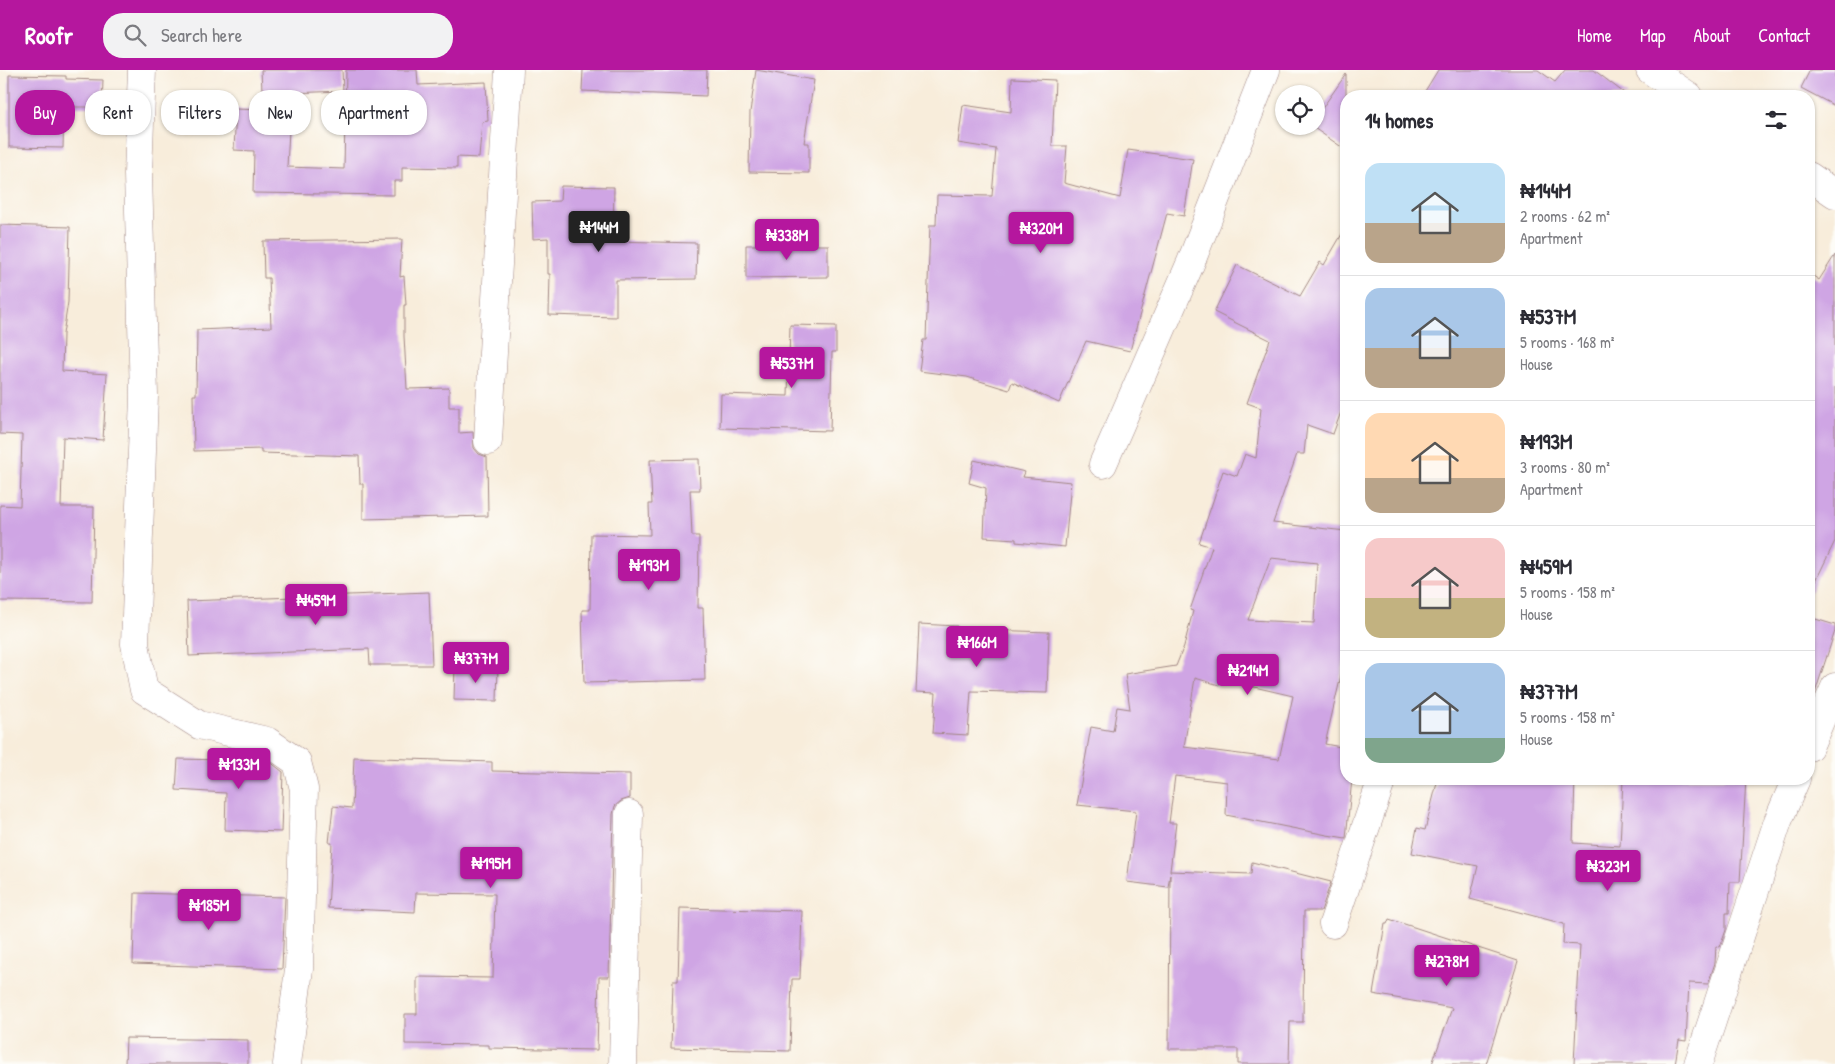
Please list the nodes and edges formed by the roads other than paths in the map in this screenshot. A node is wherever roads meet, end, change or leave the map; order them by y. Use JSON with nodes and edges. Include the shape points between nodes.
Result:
{"nodes":[{"id":1,"x":142,"y":70,"type":"edge"},
{"id":2,"x":509,"y":70,"type":"edge"},
{"id":3,"x":1266,"y":70,"type":"edge"},
{"id":4,"x":1650,"y":70,"type":"edge"},
{"id":5,"x":1680,"y":90,"type":"edge"},
{"id":6,"x":1815,"y":180,"type":"edge"},
{"id":7,"x":1835,"y":194,"type":"edge"},
{"id":8,"x":488,"y":441,"type":"dead end"},
{"id":9,"x":1103,"y":464,"type":"dead end"},
{"id":10,"x":1835,"y":687,"type":"edge"},
{"id":11,"x":1815,"y":733,"type":"edge"},
{"id":12,"x":1380,"y":785,"type":"edge"},
{"id":13,"x":1793,"y":785,"type":"edge"},
{"id":14,"x":628,"y":814,"type":"dead end"},
{"id":15,"x":1333,"y":924,"type":"dead end"},
{"id":16,"x":287,"y":1064,"type":"edge"},
{"id":17,"x":623,"y":1064,"type":"edge"},
{"id":18,"x":1698,"y":1064,"type":"edge"}],
"edges":[{"from":1,"to":16,"type":"street","via":[[138,174],[144,396],[135,644],[144,690],[199,725],[267,741],[297,762],[304,789],[299,969]]},
{"from":2,"to":8,"type":"street"},
{"from":3,"to":9,"type":"street","via":[[1191,262]]},
{"from":4,"to":5,"type":"street"},
{"from":6,"to":7,"type":"street"},
{"from":10,"to":11,"type":"street"},
{"from":12,"to":15,"type":"street"},
{"from":13,"to":18,"type":"street","via":[[1778,821]]},
{"from":14,"to":17,"type":"street"}]}
